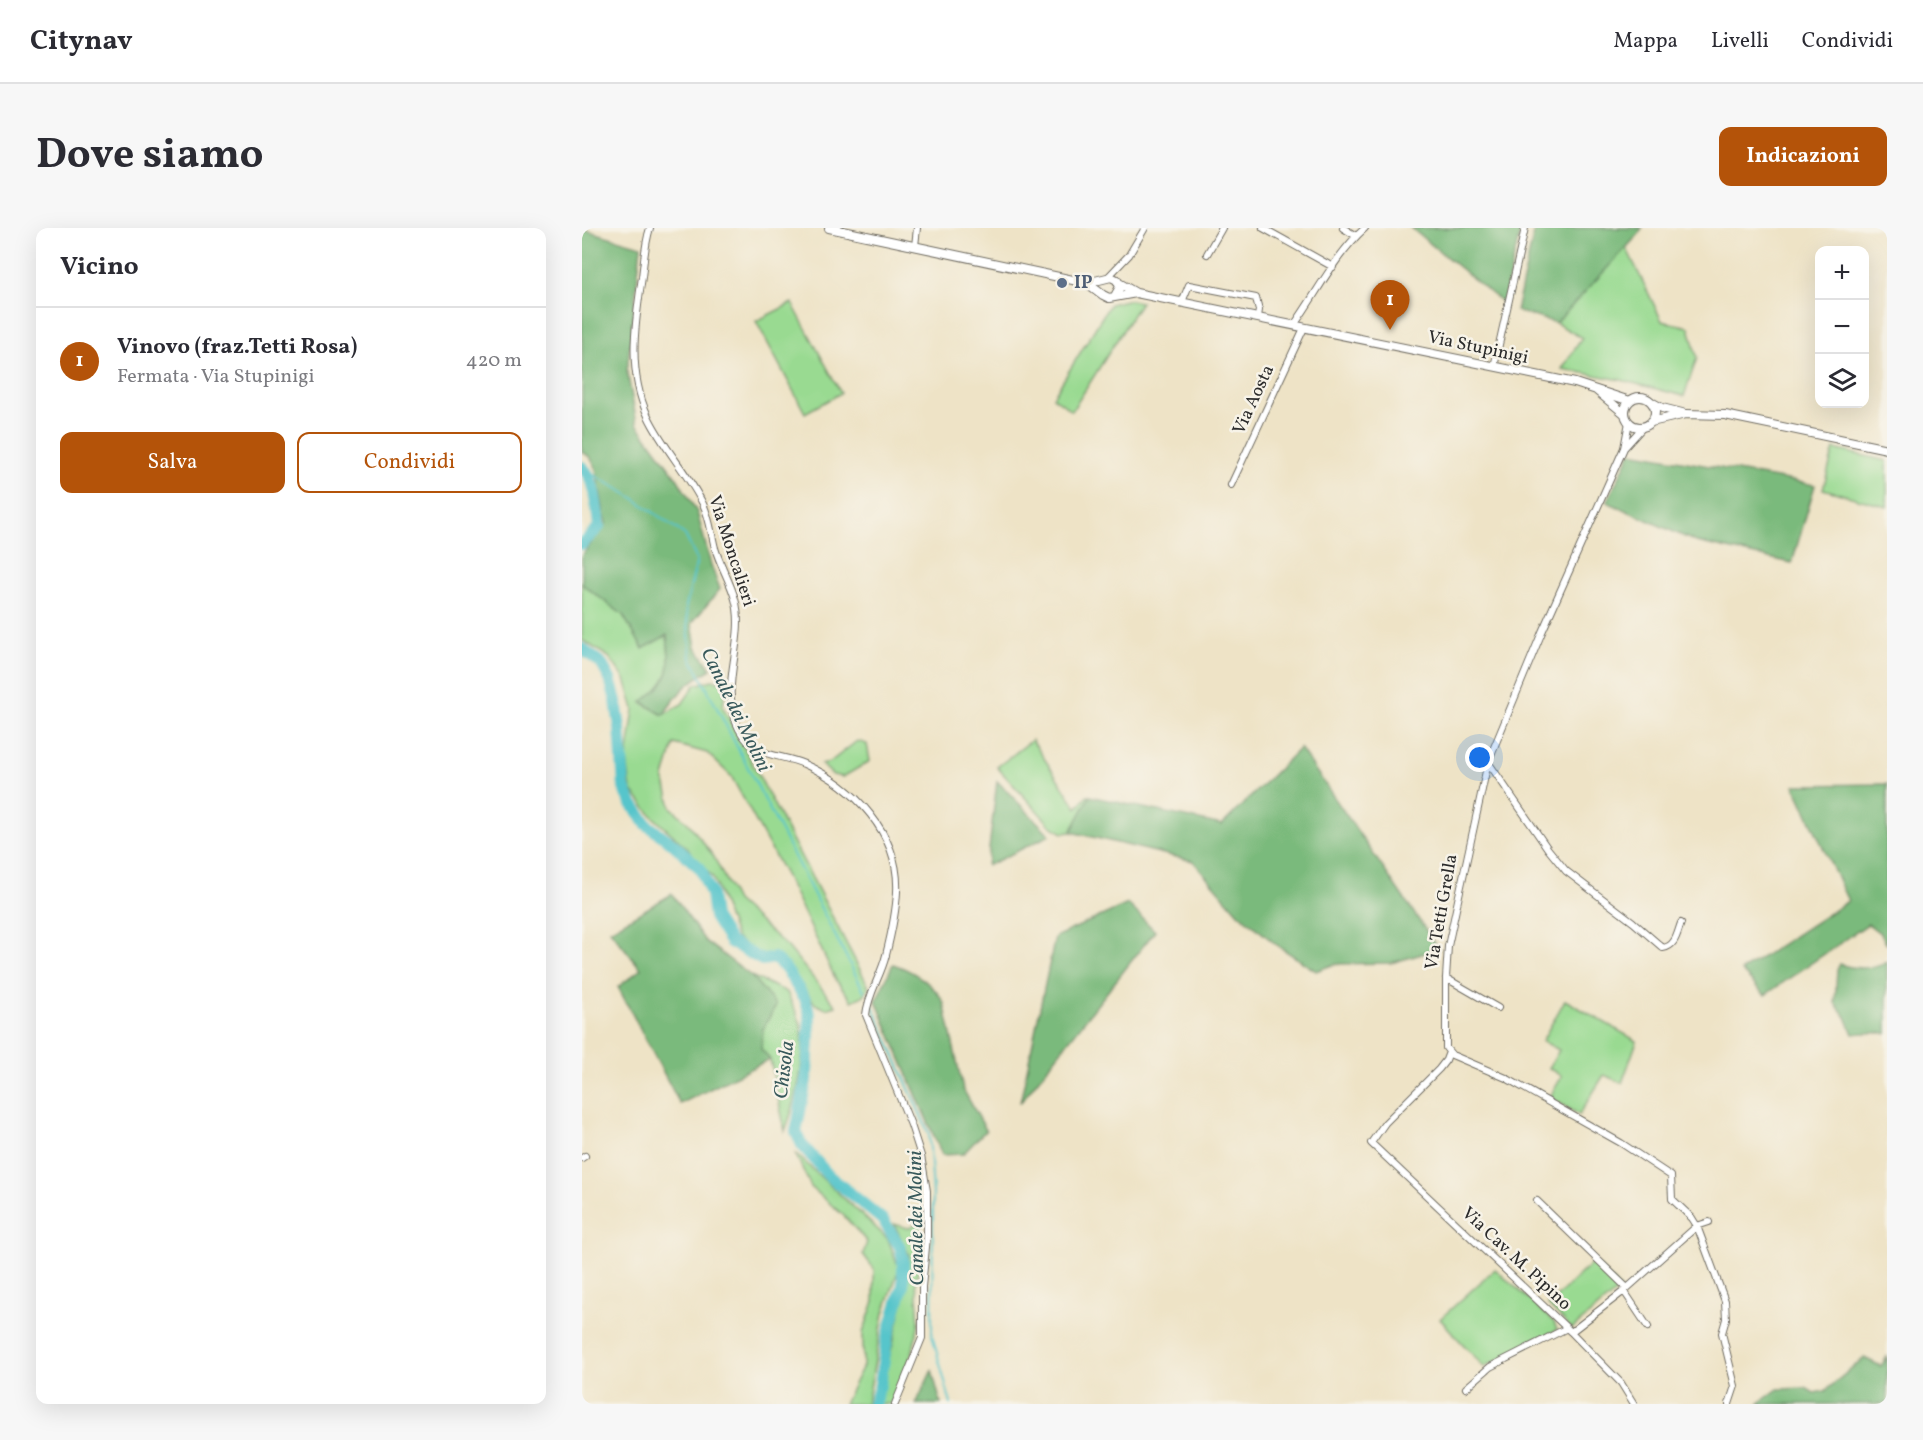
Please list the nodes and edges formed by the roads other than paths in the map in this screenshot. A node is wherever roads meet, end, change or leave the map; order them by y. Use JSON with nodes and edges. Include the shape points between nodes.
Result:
{"nodes":[{"id":1,"x":829,"y":228,"type":"edge"},
{"id":2,"x":917,"y":228,"type":"edge"},
{"id":3,"x":1145,"y":228,"type":"edge"},
{"id":4,"x":1222,"y":228,"type":"edge"},
{"id":5,"x":1263,"y":228,"type":"edge"},
{"id":6,"x":1343,"y":228,"type":"edge"},
{"id":7,"x":1365,"y":228,"type":"edge"},
{"id":8,"x":1525,"y":228,"type":"edge"},
{"id":9,"x":649,"y":229,"type":"edge"},
{"id":10,"x":1356,"y":236,"type":"junction"},
{"id":11,"x":915,"y":246,"type":"junction"},
{"id":12,"x":1207,"y":254,"type":"dead end"},
{"id":13,"x":1122,"y":263,"type":"junction"},
{"id":14,"x":1333,"y":267,"type":"junction"},
{"id":15,"x":1105,"y":278,"type":"junction"},
{"id":16,"x":1118,"y":282,"type":"junction"},
{"id":17,"x":1087,"y":283,"type":"junction"},
{"id":18,"x":1100,"y":292,"type":"junction"},
{"id":19,"x":1136,"y":293,"type":"junction"},
{"id":20,"x":1115,"y":296,"type":"junction"},
{"id":21,"x":1182,"y":302,"type":"junction"},
{"id":22,"x":1258,"y":317,"type":"junction"},
{"id":23,"x":1294,"y":325,"type":"junction"},
{"id":24,"x":1304,"y":328,"type":"junction"},
{"id":25,"x":1494,"y":367,"type":"junction"},
{"id":26,"x":1587,"y":387,"type":"junction"},
{"id":27,"x":1630,"y":401,"type":"junction"},
{"id":28,"x":1653,"y":403,"type":"junction"},
{"id":29,"x":1625,"y":414,"type":"junction"},
{"id":30,"x":1686,"y":414,"type":"junction"},
{"id":31,"x":1629,"y":422,"type":"junction"},
{"id":32,"x":1651,"y":422,"type":"junction"},
{"id":33,"x":1643,"y":427,"type":"junction"},
{"id":34,"x":1623,"y":448,"type":"junction"},
{"id":35,"x":1887,"y":449,"type":"edge"},
{"id":36,"x":1232,"y":485,"type":"dead end"},
{"id":37,"x":1488,"y":762,"type":"junction"},
{"id":38,"x":1681,"y":923,"type":"dead end"},
{"id":39,"x":1446,"y":978,"type":"junction"},
{"id":40,"x":1498,"y":1008,"type":"dead end"},
{"id":41,"x":1449,"y":1052,"type":"junction"},
{"id":42,"x":1537,"y":1201,"type":"dead end"},
{"id":43,"x":1709,"y":1222,"type":"dead end"},
{"id":44,"x":1697,"y":1226,"type":"junction"},
{"id":45,"x":1625,"y":1290,"type":"junction"},
{"id":46,"x":1648,"y":1327,"type":"dead end"},
{"id":47,"x":1569,"y":1330,"type":"junction"},
{"id":48,"x":1466,"y":1388,"type":"dead end"},
{"id":49,"x":895,"y":1404,"type":"edge"},
{"id":50,"x":1634,"y":1404,"type":"edge"},
{"id":51,"x":1729,"y":1404,"type":"edge"}],
"edges":[{"from":1,"to":11,"type":"street"},
{"from":2,"to":11,"type":"street"},
{"from":3,"to":13,"type":"street"},
{"from":4,"to":12,"type":"street"},
{"from":5,"to":14,"type":"street"},
{"from":6,"to":10,"type":"street"},
{"from":7,"to":10,"type":"street"},
{"from":8,"to":25,"type":"street"},
{"from":9,"to":49,"type":"street","name":"Via Moncalieri","via":[[636,317],[637,380],[647,414],[705,508],[735,599],[738,618],[731,672],[734,717],[750,744],[763,753],[819,771],[856,797],[879,827],[896,868],[897,892],[886,954],[866,1015],[921,1156],[928,1212],[922,1338]]},
{"from":10,"to":14,"type":"street"},
{"from":11,"to":17,"type":"street"},
{"from":13,"to":15,"type":"street"},
{"from":13,"to":16,"type":"street"},
{"from":14,"to":23,"type":"street"},
{"from":15,"to":16,"type":"street"},
{"from":15,"to":17,"type":"street"},
{"from":15,"to":18,"type":"street"},
{"from":16,"to":19,"type":"street","name":"Via Stupinigi"},
{"from":16,"to":20,"type":"street"},
{"from":17,"to":18,"type":"street"},
{"from":18,"to":20,"type":"street","via":[[1109,298]]},
{"from":19,"to":20,"type":"street","name":"Via Stupinigi"},
{"from":19,"to":21,"type":"street","name":"Via Stupinigi"},
{"from":21,"to":22,"type":"street","name":"Via Stupinigi"},
{"from":21,"to":22,"type":"street","via":[[1189,285],[1256,298]]},
{"from":22,"to":23,"type":"street","name":"Via Stupinigi"},
{"from":23,"to":24,"type":"street","name":"Via Stupinigi"},
{"from":24,"to":25,"type":"street","name":"Via Stupinigi"},
{"from":24,"to":36,"type":"street","name":"Via Aosta"},
{"from":25,"to":26,"type":"street","name":"Via Stupinigi"},
{"from":26,"to":27,"type":"street","name":"Via Stupinigi"},
{"from":26,"to":29,"type":"street","name":"Via Stupinigi"},
{"from":27,"to":28,"type":"street","name":"Via Stupinigi","via":[[1644,397]]},
{"from":27,"to":29,"type":"street"},
{"from":28,"to":30,"type":"street","name":"Via Stupinigi"},
{"from":28,"to":32,"type":"street","via":[[1655,413]]},
{"from":29,"to":31,"type":"street","name":"Via Stupinigi"},
{"from":30,"to":32,"type":"street","name":"Via Stupinigi"},
{"from":30,"to":35,"type":"street","name":"Via Stupinigi","via":[[1735,416]]},
{"from":31,"to":33,"type":"street"},
{"from":31,"to":34,"type":"street","name":"Via Tetti Grella"},
{"from":32,"to":33,"type":"street","name":"Via Stupinigi"},
{"from":33,"to":34,"type":"street","name":"Via Tetti Grella"},
{"from":34,"to":37,"type":"street","name":"Via Tetti Grella"},
{"from":37,"to":38,"type":"street","via":[[1566,871],[1663,948],[1674,943]]},
{"from":37,"to":39,"type":"street","name":"Via Tetti Grella","via":[[1450,936]]},
{"from":39,"to":40,"type":"street"},
{"from":39,"to":41,"type":"street","name":"Via Tetti Grella"},
{"from":41,"to":44,"type":"street","via":[[1506,1078],[1668,1173],[1672,1178],[1672,1199]]},
{"from":41,"to":47,"type":"street","name":"Via Cav. M. Pipino","via":[[1439,1069],[1385,1123],[1371,1143]]},
{"from":42,"to":45,"type":"street"},
{"from":43,"to":44,"type":"street"},
{"from":44,"to":45,"type":"street"},
{"from":44,"to":51,"type":"street","via":[[1725,1301],[1722,1333],[1735,1386]]},
{"from":45,"to":46,"type":"street"},
{"from":45,"to":47,"type":"street"},
{"from":47,"to":48,"type":"street","via":[[1490,1367]]},
{"from":47,"to":50,"type":"street","name":"Via Cav. M. Pipino","via":[[1621,1383]]}]}
